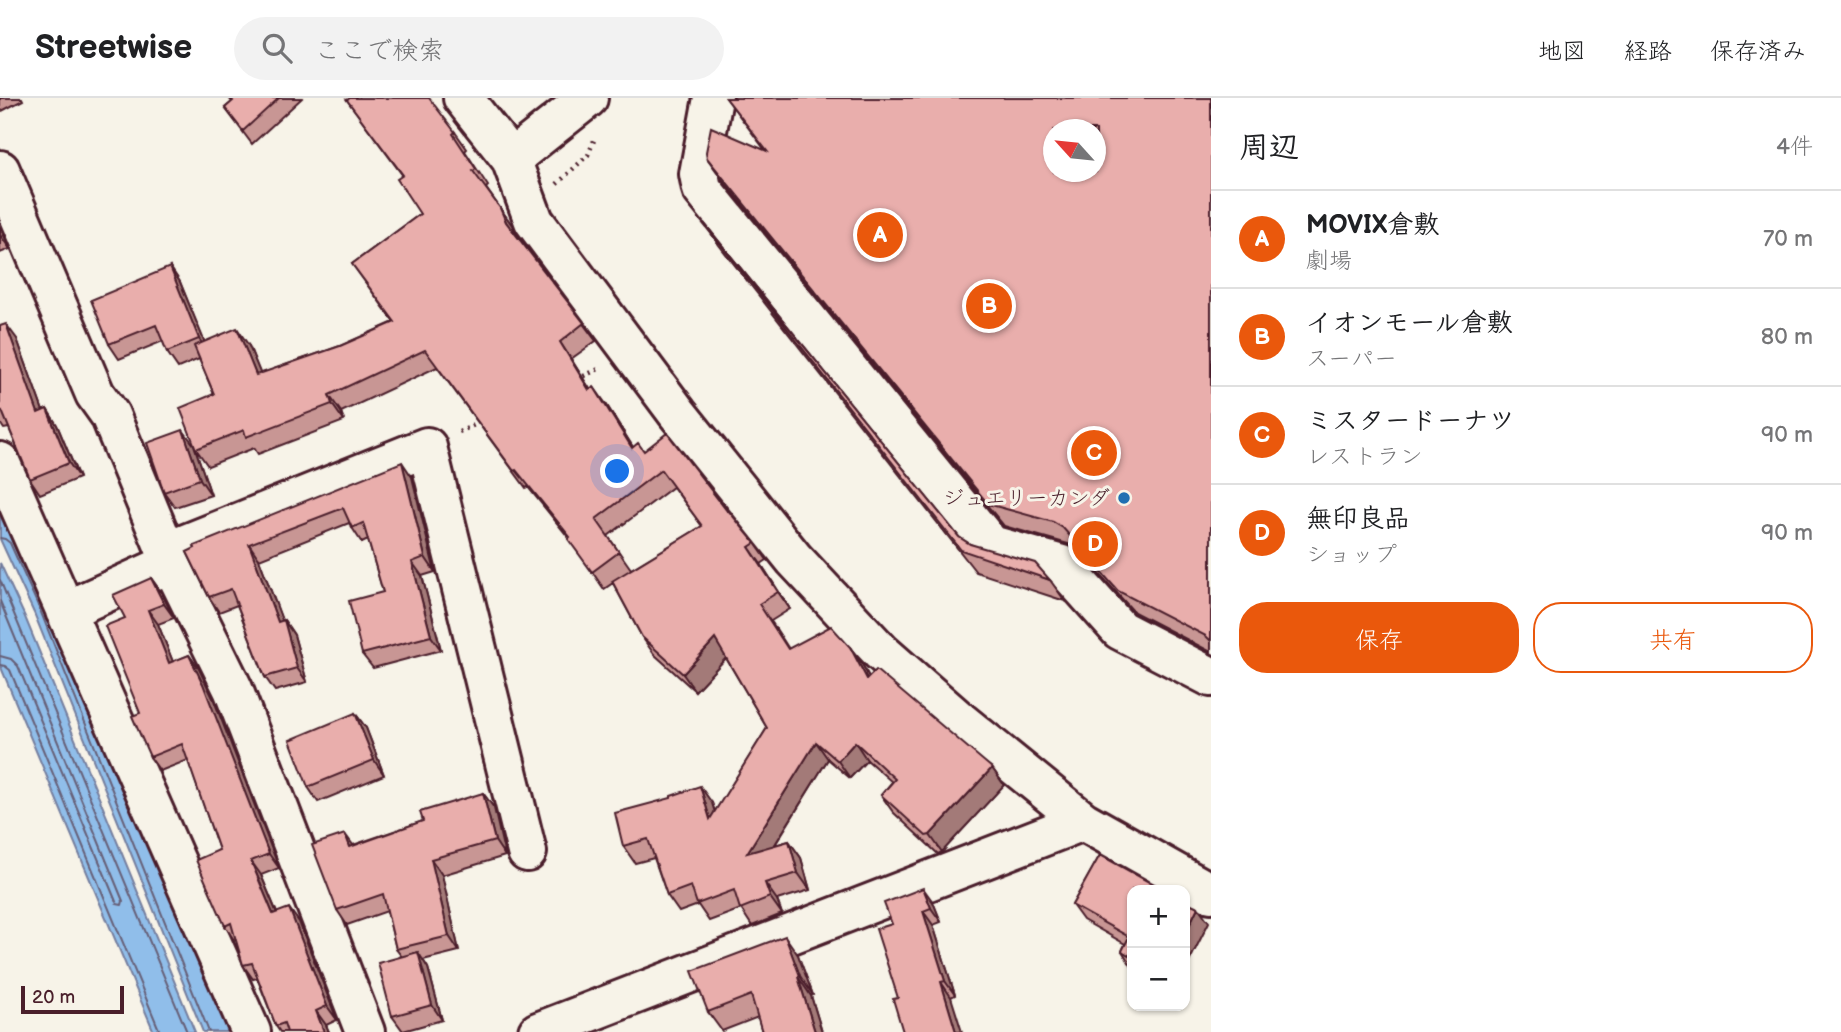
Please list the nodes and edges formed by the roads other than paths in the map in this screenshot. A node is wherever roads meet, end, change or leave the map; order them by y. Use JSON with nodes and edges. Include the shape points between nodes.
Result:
{"nodes":[{"id":1,"x":463,"y":98,"type":"edge"},
{"id":2,"x":713,"y":98,"type":"edge"},
{"id":3,"x":592,"y":116,"type":"edge"},
{"id":4,"x":511,"y":159,"type":"junction"},
{"id":5,"x":0,"y":170,"type":"edge"},
{"id":6,"x":0,"y":462,"type":"edge"},
{"id":7,"x":168,"y":557,"type":"junction"},
{"id":8,"x":65,"y":611,"type":"junction"},
{"id":9,"x":1211,"y":677,"type":"edge"},
{"id":10,"x":1083,"y":821,"type":"junction"},
{"id":11,"x":527,"y":852,"type":"dead end"},
{"id":12,"x":1211,"y":893,"type":"edge"},
{"id":13,"x":251,"y":1032,"type":"edge"},
{"id":14,"x":365,"y":1032,"type":"edge"},
{"id":15,"x":538,"y":1032,"type":"edge"}],
"edges":[{"from":1,"to":4,"type":"street"},
{"from":2,"to":9,"type":"street","via":[[699,174],[702,189],[991,545],[1062,565],[1120,630]]},
{"from":3,"to":4,"type":"street"},
{"from":4,"to":10,"type":"street","via":[[534,221],[794,559],[881,652]]},
{"from":5,"to":7,"type":"street"},
{"from":6,"to":8,"type":"street"},
{"from":7,"to":8,"type":"street"},
{"from":7,"to":11,"type":"street","via":[[427,447]]},
{"from":7,"to":14,"type":"street","via":[[233,689]]},
{"from":8,"to":13,"type":"street"},
{"from":10,"to":12,"type":"street"},
{"from":10,"to":15,"type":"street"}]}
